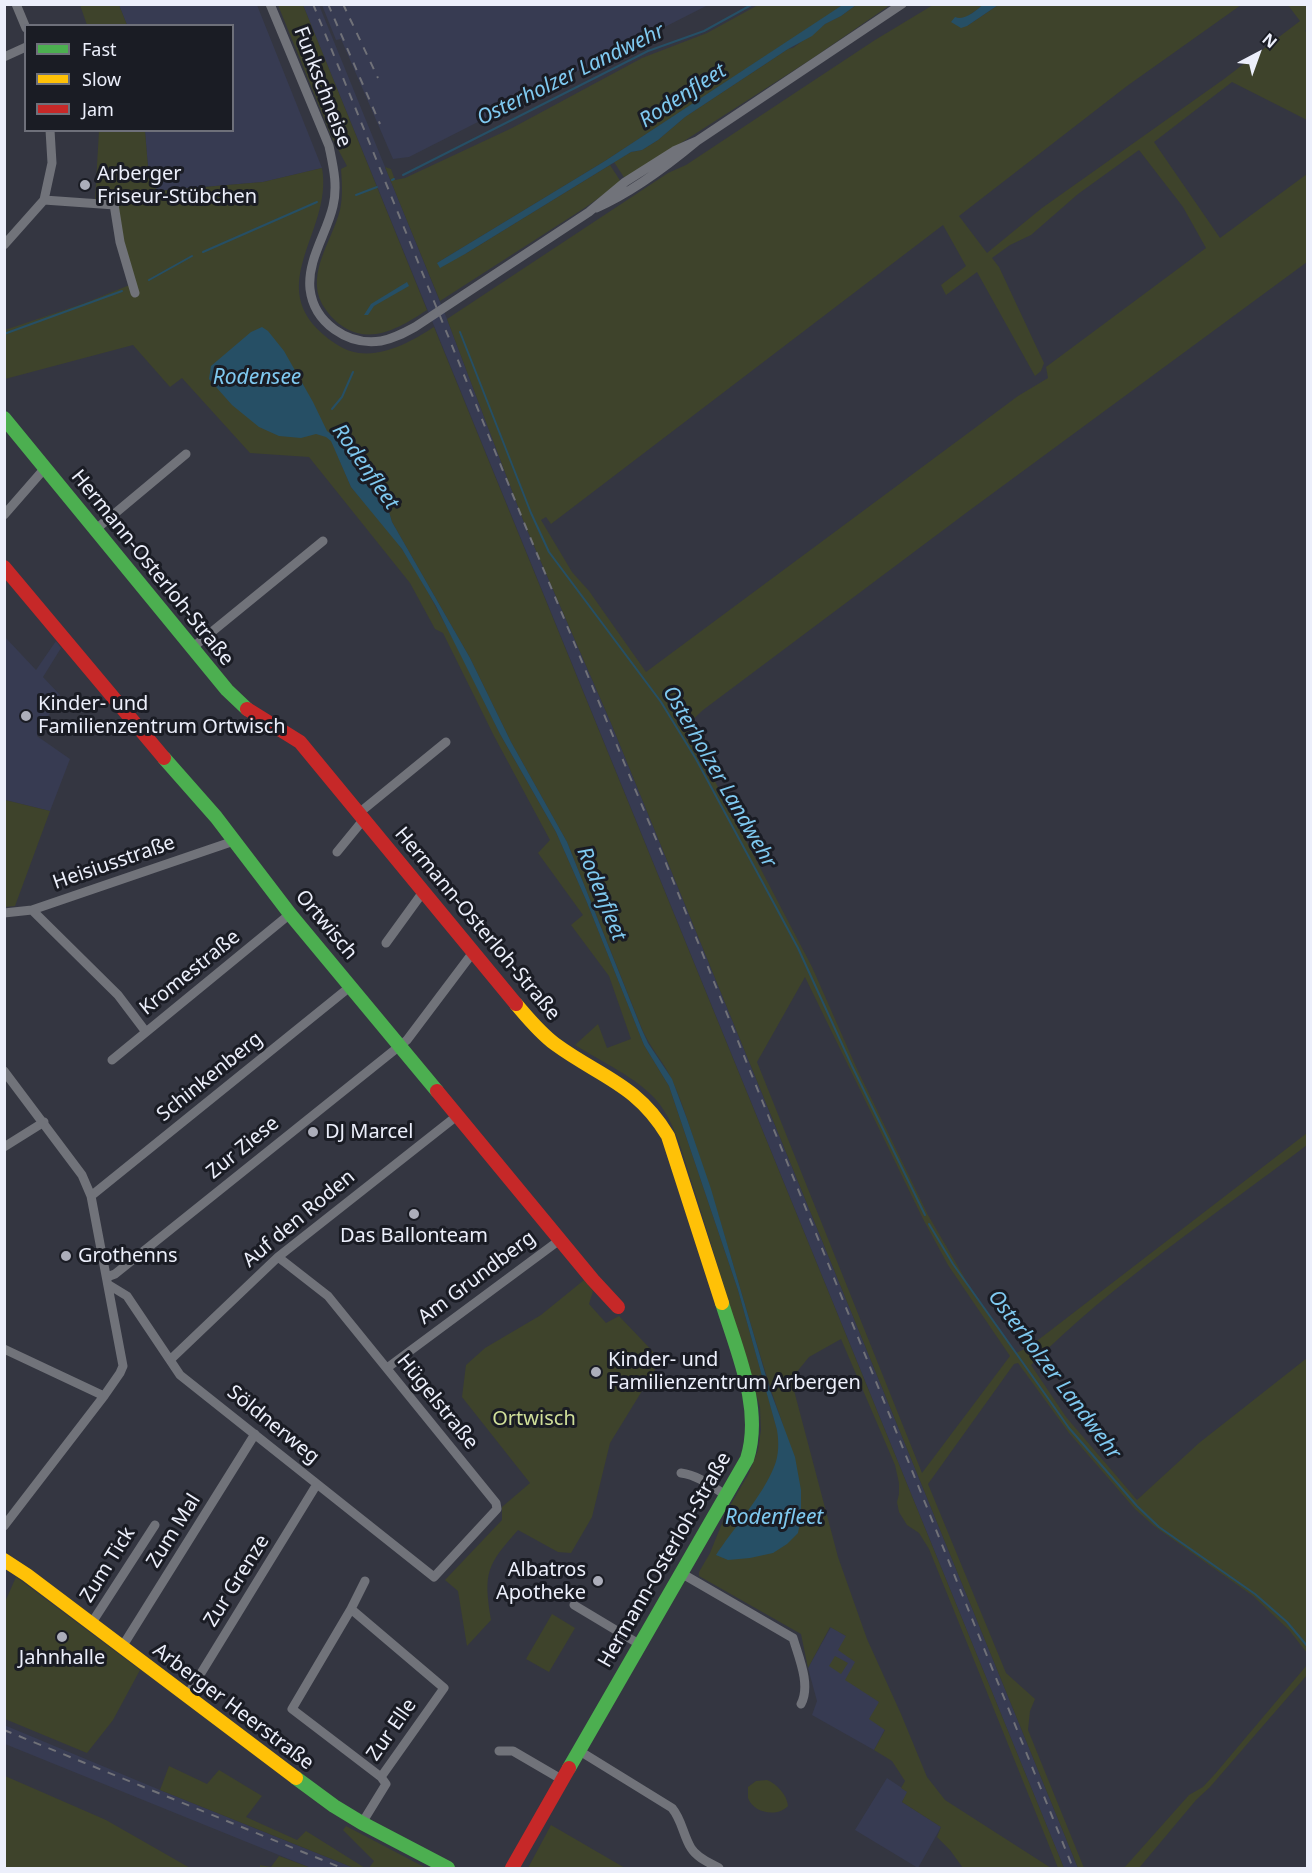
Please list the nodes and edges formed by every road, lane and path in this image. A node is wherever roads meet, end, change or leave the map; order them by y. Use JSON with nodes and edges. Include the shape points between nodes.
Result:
{"nodes":[{"id":1,"x":16,"y":4,"type":"edge"},
{"id":2,"x":270,"y":4,"type":"edge"},
{"id":3,"x":902,"y":4,"type":"edge"},
{"id":4,"x":24,"y":24,"type":"edge"},
{"id":5,"x":24,"y":48,"type":"edge"},
{"id":6,"x":4,"y":57,"type":"edge"},
{"id":7,"x":50,"y":132,"type":"edge"},
{"id":8,"x":44,"y":201,"type":"junction"},
{"id":9,"x":4,"y":245,"type":"edge"},
{"id":10,"x":135,"y":293,"type":"dead end"},
{"id":11,"x":4,"y":418,"type":"edge"},
{"id":12,"x":186,"y":454,"type":"dead end"},
{"id":13,"x":45,"y":468,"type":"junction"},
{"id":14,"x":4,"y":515,"type":"edge"},
{"id":15,"x":95,"y":530,"type":"junction"},
{"id":16,"x":323,"y":541,"type":"dead end"},
{"id":17,"x":4,"y":567,"type":"edge"},
{"id":18,"x":192,"y":648,"type":"junction"},
{"id":19,"x":446,"y":742,"type":"dead end"},
{"id":20,"x":362,"y":816,"type":"junction"},
{"id":21,"x":234,"y":841,"type":"junction"},
{"id":22,"x":337,"y":852,"type":"dead end"},
{"id":23,"x":423,"y":892,"type":"junction"},
{"id":24,"x":32,"y":910,"type":"junction"},
{"id":25,"x":4,"y":913,"type":"edge"},
{"id":26,"x":290,"y":915,"type":"junction"},
{"id":27,"x":386,"y":943,"type":"dead end"},
{"id":28,"x":474,"y":951,"type":"junction"},
{"id":29,"x":351,"y":986,"type":"junction"},
{"id":30,"x":146,"y":1032,"type":"junction"},
{"id":31,"x":400,"y":1046,"type":"junction"},
{"id":32,"x":112,"y":1060,"type":"dead end"},
{"id":33,"x":4,"y":1071,"type":"edge"},
{"id":34,"x":458,"y":1115,"type":"junction"},
{"id":35,"x":44,"y":1122,"type":"junction"},
{"id":36,"x":4,"y":1147,"type":"edge"},
{"id":37,"x":91,"y":1196,"type":"junction"},
{"id":38,"x":561,"y":1239,"type":"junction"},
{"id":39,"x":278,"y":1257,"type":"junction"},
{"id":40,"x":108,"y":1281,"type":"junction"},
{"id":41,"x":618,"y":1307,"type":"dead end"},
{"id":42,"x":4,"y":1349,"type":"edge"},
{"id":43,"x":170,"y":1360,"type":"junction"},
{"id":44,"x":387,"y":1368,"type":"junction"},
{"id":45,"x":104,"y":1396,"type":"junction"},
{"id":46,"x":255,"y":1434,"type":"junction"},
{"id":47,"x":681,"y":1473,"type":"dead end"},
{"id":48,"x":317,"y":1484,"type":"junction"},
{"id":49,"x":727,"y":1496,"type":"junction"},
{"id":50,"x":155,"y":1525,"type":"dead end"},
{"id":51,"x":4,"y":1526,"type":"edge"},
{"id":52,"x":4,"y":1560,"type":"edge"},
{"id":53,"x":681,"y":1573,"type":"junction"},
{"id":54,"x":434,"y":1576,"type":"joint"},
{"id":55,"x":364,"y":1581,"type":"dead end"},
{"id":56,"x":574,"y":1605,"type":"dead end"},
{"id":57,"x":351,"y":1609,"type":"junction"},
{"id":58,"x":92,"y":1624,"type":"junction"},
{"id":59,"x":639,"y":1644,"type":"junction"},
{"id":60,"x":122,"y":1647,"type":"junction"},
{"id":61,"x":187,"y":1696,"type":"junction"},
{"id":62,"x":801,"y":1704,"type":"dead end"},
{"id":63,"x":578,"y":1750,"type":"junction"},
{"id":64,"x":499,"y":1751,"type":"dead end"},
{"id":65,"x":381,"y":1777,"type":"junction"},
{"id":66,"x":561,"y":1779,"type":"junction"},
{"id":67,"x":362,"y":1823,"type":"junction"},
{"id":68,"x":511,"y":1866,"type":"edge"},
{"id":69,"x":448,"y":1869,"type":"edge"},
{"id":70,"x":719,"y":1869,"type":"edge"}],
"edges":[{"from":1,"to":4,"type":"street"},
{"from":2,"to":3,"type":"street","name":"Funkschneise","via":[[328,146],[334,171],[334,204],[311,269],[314,303],[322,317],[343,336],[381,341],[415,327],[588,212],[625,182],[697,141]]},
{"from":5,"to":6,"type":"street"},
{"from":7,"to":8,"type":"street","via":[[52,163]]},
{"from":8,"to":9,"type":"street"},
{"from":8,"to":10,"type":"street","via":[[114,201],[120,242]]},
{"from":11,"to":13,"type":"street","name":"Hermann-Osterloh-Straße"},
{"from":12,"to":15,"type":"street"},
{"from":13,"to":14,"type":"street"},
{"from":13,"to":15,"type":"street","name":"Hermann-Osterloh-Straße"},
{"from":15,"to":18,"type":"street","name":"Hermann-Osterloh-Straße"},
{"from":16,"to":18,"type":"street"},
{"from":17,"to":21,"type":"street","name":"Ortwisch"},
{"from":18,"to":20,"type":"street","name":"Hermann-Osterloh-Straße","via":[[238,702],[300,742]]},
{"from":19,"to":20,"type":"street"},
{"from":20,"to":22,"type":"street"},
{"from":20,"to":23,"type":"street","name":"Hermann-Osterloh-Straße"},
{"from":21,"to":24,"type":"street","name":"Heisiusstraße"},
{"from":21,"to":26,"type":"street","name":"Ortwisch"},
{"from":23,"to":27,"type":"street"},
{"from":23,"to":28,"type":"street","name":"Hermann-Osterloh-Straße"},
{"from":24,"to":25,"type":"street","name":"Heisiusstraße"},
{"from":24,"to":30,"type":"street","via":[[118,995]]},
{"from":26,"to":29,"type":"street","name":"Ortwisch"},
{"from":26,"to":30,"type":"street","name":"Kromestraße"},
{"from":28,"to":31,"type":"street","name":"Zur Ziese"},
{"from":28,"to":49,"type":"street","name":"Hermann-Osterloh-Straße","via":[[537,1029],[636,1094],[657,1115],[669,1136],[714,1274],[754,1419],[747,1460]]},
{"from":29,"to":31,"type":"street","name":"Ortwisch"},
{"from":29,"to":37,"type":"street","name":"Schinkenberg"},
{"from":30,"to":32,"type":"street","name":"Kromestraße"},
{"from":31,"to":34,"type":"street","name":"Ortwisch"},
{"from":31,"to":40,"type":"street","name":"Zur Ziese"},
{"from":33,"to":35,"type":"street"},
{"from":34,"to":38,"type":"street","name":"Ortwisch"},
{"from":34,"to":39,"type":"street","name":"Auf den Roden"},
{"from":35,"to":36,"type":"street"},
{"from":35,"to":37,"type":"street","via":[[82,1175]]},
{"from":37,"to":40,"type":"street"},
{"from":38,"to":41,"type":"street","name":"Ortwisch"},
{"from":38,"to":44,"type":"street","name":"Am Grundberg"},
{"from":39,"to":43,"type":"street","name":"Auf den Roden"},
{"from":39,"to":44,"type":"street","name":"Hügelstraße","via":[[328,1296]]},
{"from":40,"to":43,"type":"street","name":"Söldnerweg","via":[[127,1296]]},
{"from":40,"to":45,"type":"street","via":[[123,1366]]},
{"from":42,"to":45,"type":"street"},
{"from":43,"to":46,"type":"street","name":"Söldnerweg","via":[[180,1375]]},
{"from":44,"to":54,"type":"street","name":"Hügelstraße","via":[[496,1503],[497,1509]]},
{"from":45,"to":51,"type":"street"},
{"from":46,"to":48,"type":"street","name":"Söldnerweg"},
{"from":46,"to":60,"type":"street","name":"Zum Mal"},
{"from":47,"to":49,"type":"street"},
{"from":48,"to":54,"type":"street","name":"Söldnerweg"},
{"from":48,"to":61,"type":"street","name":"Zur Grenze"},
{"from":49,"to":53,"type":"street","name":"Hermann-Osterloh-Straße"},
{"from":50,"to":58,"type":"street","name":"Zum Tick"},
{"from":52,"to":58,"type":"street","name":"Arberger Heerstraße"},
{"from":53,"to":59,"type":"street","name":"Hermann-Osterloh-Straße"},
{"from":53,"to":62,"type":"street","via":[[793,1638],[806,1695]]},
{"from":55,"to":57,"type":"street"},
{"from":56,"to":59,"type":"street"},
{"from":57,"to":65,"type":"street","via":[[292,1709]]},
{"from":57,"to":65,"type":"street","name":"Zur Elle","via":[[444,1688]]},
{"from":58,"to":60,"type":"street","name":"Arberger Heerstraße"},
{"from":59,"to":63,"type":"street","name":"Hermann-Osterloh-Straße"},
{"from":60,"to":61,"type":"street","name":"Arberger Heerstraße"},
{"from":61,"to":67,"type":"street","name":"Arberger Heerstraße"},
{"from":63,"to":66,"type":"street","name":"Hermann-Osterloh-Straße"},
{"from":63,"to":70,"type":"street","via":[[672,1808],[692,1849]]},
{"from":64,"to":66,"type":"street","via":[[513,1751]]},
{"from":65,"to":67,"type":"street","name":"Zur Elle","via":[[386,1784]]},
{"from":66,"to":68,"type":"street","name":"Hermann-Osterloh-Straße"},
{"from":67,"to":69,"type":"street","name":"Arberger Heerstraße"}]}
